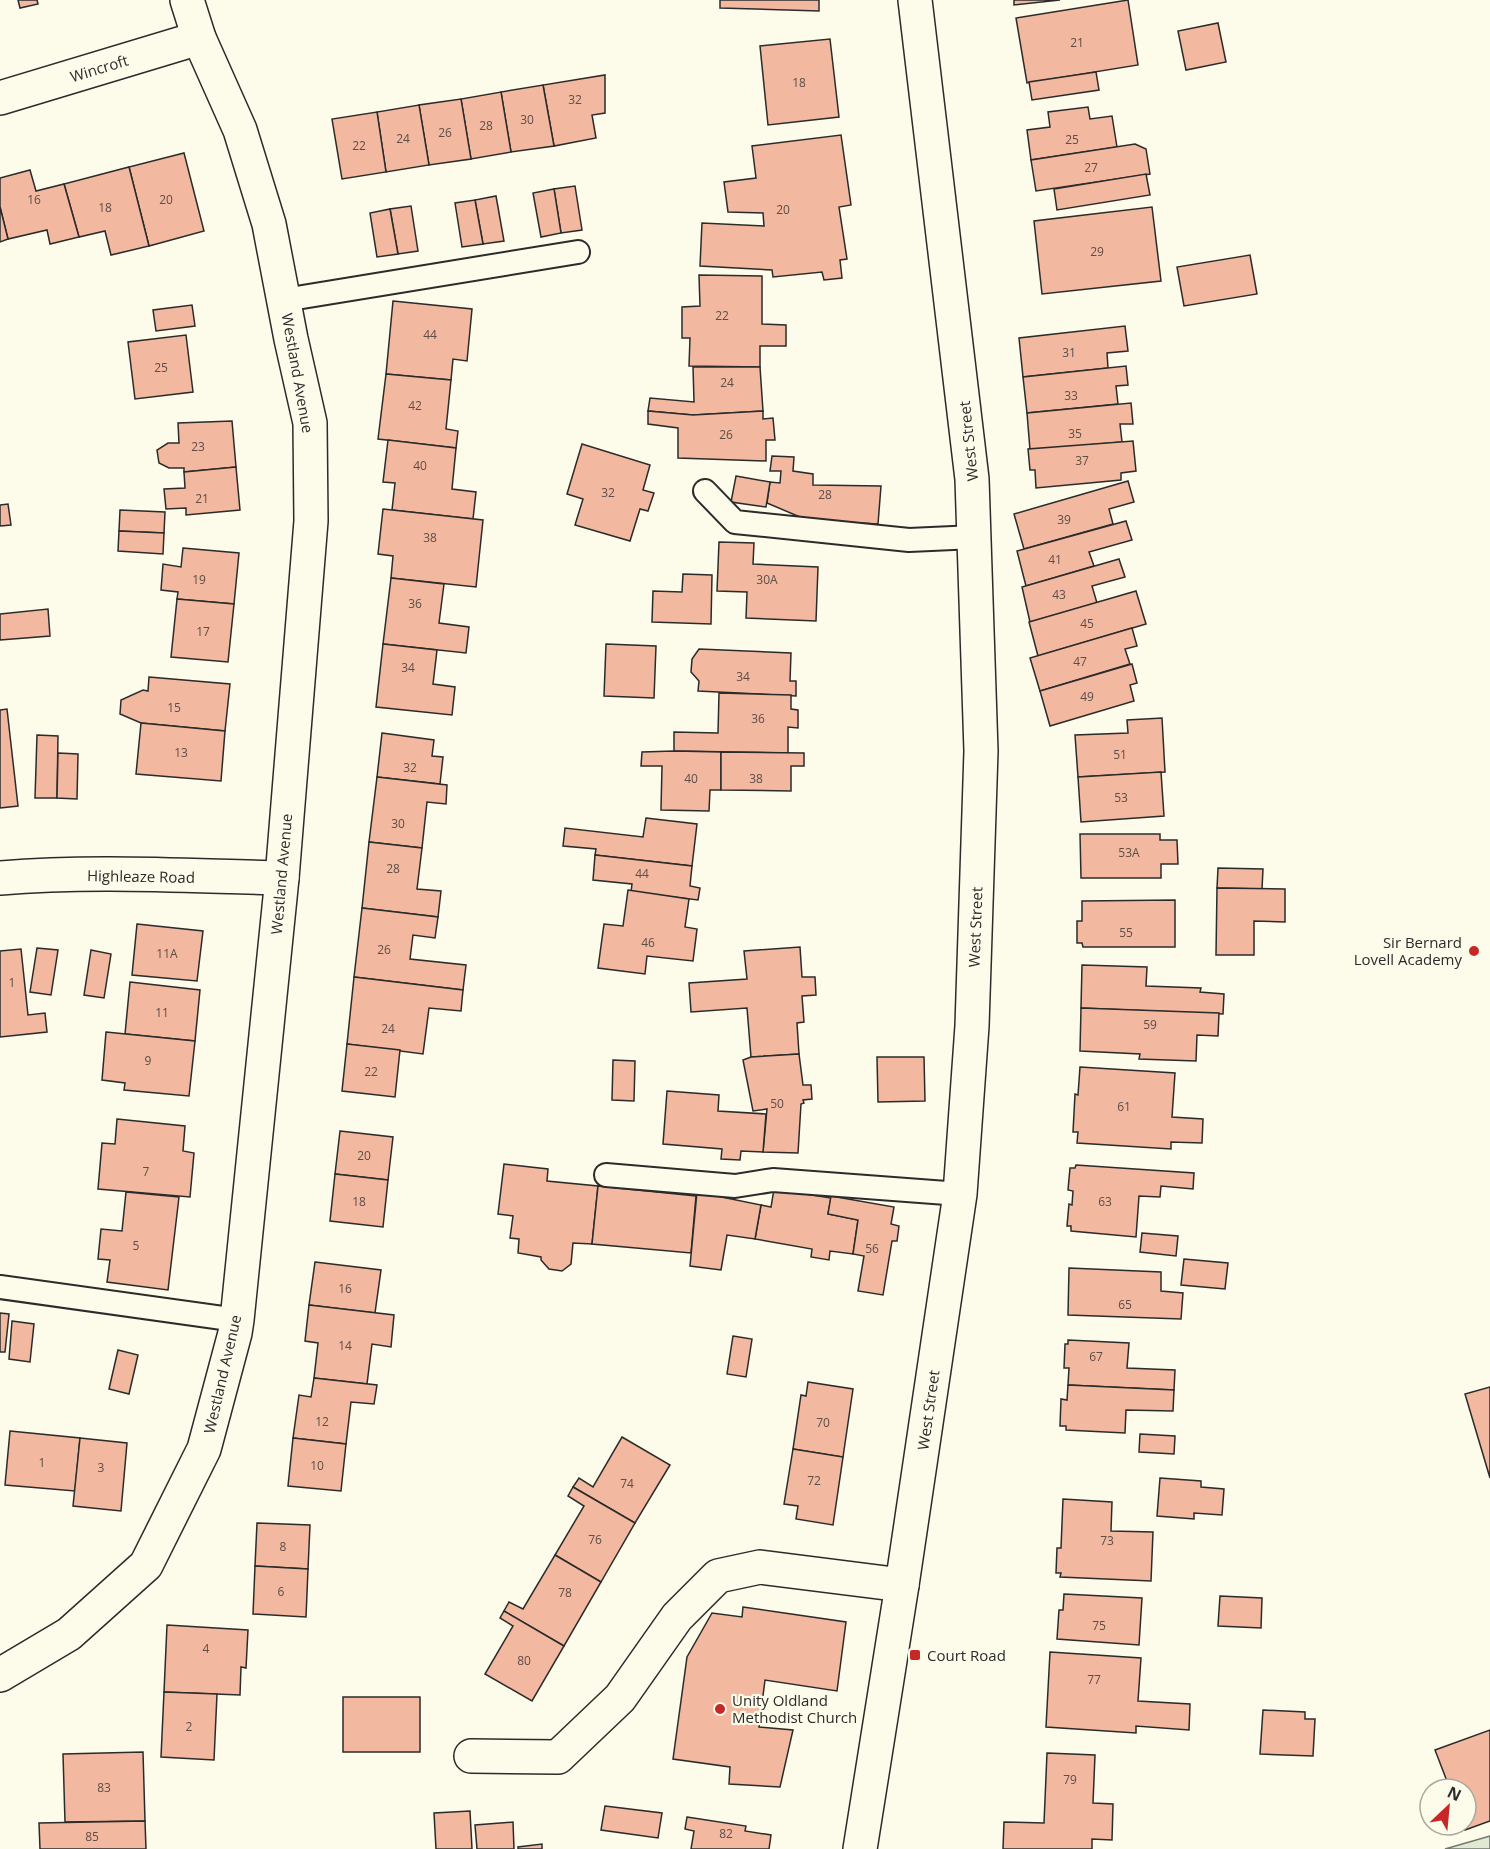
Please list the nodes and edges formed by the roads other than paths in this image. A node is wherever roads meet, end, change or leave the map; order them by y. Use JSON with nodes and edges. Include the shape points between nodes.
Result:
{"nodes":[{"id":1,"x":187,"y":0,"type":"edge"},
{"id":2,"x":915,"y":0,"type":"edge"},
{"id":3,"x":199,"y":38,"type":"junction"},
{"id":4,"x":0,"y":98,"type":"edge"},
{"id":5,"x":578,"y":252,"type":"dead end"},
{"id":6,"x":284,"y":300,"type":"junction"},
{"id":7,"x":705,"y":491,"type":"dead end"},
{"id":8,"x":975,"y":537,"type":"junction"},
{"id":9,"x":0,"y":878,"type":"edge"},
{"id":10,"x":282,"y":878,"type":"junction"},
{"id":11,"x":606,"y":1175,"type":"dead end"},
{"id":12,"x":960,"y":1194,"type":"junction"},
{"id":13,"x":0,"y":1287,"type":"edge"},
{"id":14,"x":237,"y":1320,"type":"junction"},
{"id":15,"x":902,"y":1585,"type":"junction"},
{"id":16,"x":0,"y":1675,"type":"edge"},
{"id":17,"x":471,"y":1756,"type":"dead end"},
{"id":18,"x":860,"y":1849,"type":"edge"}],
"edges":[{"from":1,"to":3,"type":"street","name":"Westland Avenue"},
{"from":2,"to":8,"type":"street","name":"West Street","via":[[972,479]]},
{"from":3,"to":4,"type":"street","name":"Wincroft"},
{"from":3,"to":6,"type":"street","name":"Westland Avenue","via":[[240,130],[269,224]]},
{"from":5,"to":6,"type":"lane"},
{"from":6,"to":10,"type":"street","name":"Westland Avenue","via":[[310,423],[311,521]]},
{"from":7,"to":8,"type":"lane","via":[[735,522],[909,540]]},
{"from":8,"to":12,"type":"street","name":"West Street","via":[[981,751],[972,1026]]},
{"from":9,"to":10,"type":"street","name":"Highleaze Road"},
{"from":10,"to":14,"type":"street","name":"Westland Avenue"},
{"from":11,"to":12,"type":"lane","via":[[735,1186],[773,1180]]},
{"from":12,"to":15,"type":"street","name":"West Street"},
{"from":13,"to":14,"type":"lane"},
{"from":14,"to":16,"type":"street","name":"Westland Avenue","via":[[204,1449],[146,1565],[69,1635]]},
{"from":15,"to":17,"type":"street","via":[[759,1567],[718,1576],[677,1617],[620,1698],[558,1757]]},
{"from":15,"to":18,"type":"street","name":"West Street"}]}
